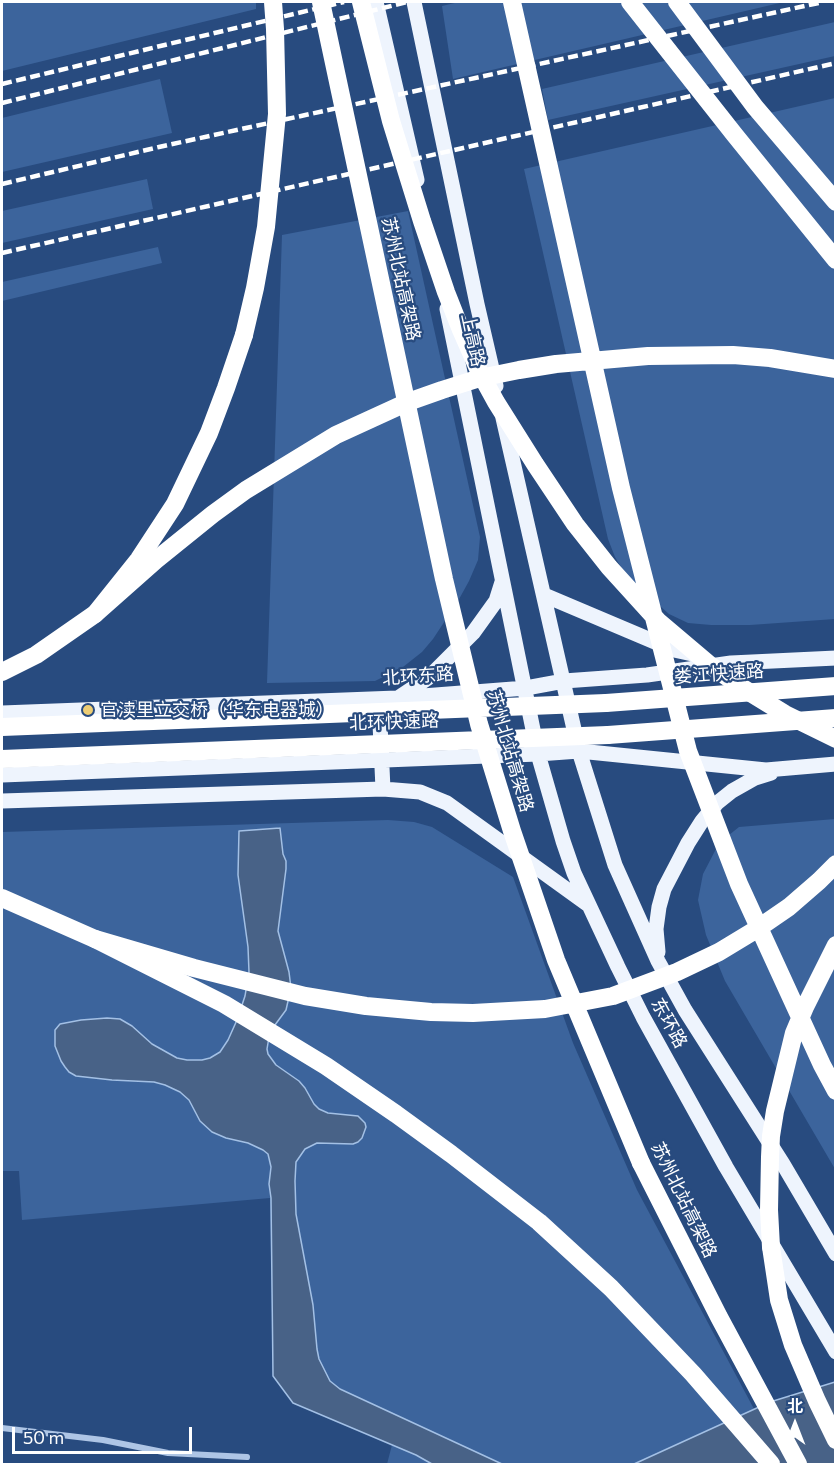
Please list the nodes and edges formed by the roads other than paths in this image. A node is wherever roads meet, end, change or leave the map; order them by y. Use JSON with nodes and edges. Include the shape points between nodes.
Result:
{"nodes":[{"id":1,"x":273,"y":2,"type":"edge"},
{"id":2,"x":321,"y":2,"type":"edge"},
{"id":3,"x":361,"y":2,"type":"edge"},
{"id":4,"x":376,"y":2,"type":"edge"},
{"id":5,"x":414,"y":2,"type":"edge"},
{"id":6,"x":513,"y":2,"type":"edge"},
{"id":7,"x":630,"y":2,"type":"edge"},
{"id":8,"x":677,"y":2,"type":"edge"},
{"id":9,"x":836,"y":202,"type":"edge"},
{"id":10,"x":836,"y":260,"type":"edge"},
{"id":11,"x":836,"y":369,"type":"edge"},
{"id":12,"x":502,"y":579,"type":"junction"},
{"id":13,"x":544,"y":595,"type":"junction"},
{"id":14,"x":95,"y":614,"type":"junction"},
{"id":15,"x":836,"y":658,"type":"edge"},
{"id":16,"x":731,"y":663,"type":"junction"},
{"id":17,"x":2,"y":672,"type":"edge"},
{"id":18,"x":564,"y":681,"type":"junction"},
{"id":19,"x":836,"y":686,"type":"edge"},
{"id":20,"x":526,"y":688,"type":"junction"},
{"id":21,"x":397,"y":698,"type":"junction"},
{"id":22,"x":378,"y":699,"type":"junction"},
{"id":23,"x":606,"y":703,"type":"joint"},
{"id":24,"x":2,"y":713,"type":"edge"},
{"id":25,"x":836,"y":718,"type":"edge"},
{"id":26,"x":2,"y":727,"type":"edge"},
{"id":27,"x":836,"y":739,"type":"edge"},
{"id":28,"x":579,"y":751,"type":"junction"},
{"id":29,"x":538,"y":754,"type":"junction"},
{"id":30,"x":2,"y":759,"type":"edge"},
{"id":31,"x":382,"y":760,"type":"junction"},
{"id":32,"x":836,"y":764,"type":"edge"},
{"id":33,"x":787,"y":769,"type":"junction"},
{"id":34,"x":2,"y":775,"type":"edge"},
{"id":35,"x":383,"y":789,"type":"junction"},
{"id":36,"x":2,"y":801,"type":"edge"},
{"id":37,"x":836,"y":864,"type":"edge"},
{"id":38,"x":2,"y":898,"type":"edge"},
{"id":39,"x":589,"y":905,"type":"junction"},
{"id":40,"x":95,"y":939,"type":"junction"},
{"id":41,"x":836,"y":945,"type":"edge"},
{"id":42,"x":658,"y":961,"type":"junction"},
{"id":43,"x":836,"y":1091,"type":"edge"},
{"id":44,"x":836,"y":1254,"type":"edge"},
{"id":45,"x":836,"y":1352,"type":"edge"},
{"id":46,"x":2,"y":1428,"type":"edge"},
{"id":47,"x":836,"y":1440,"type":"edge"},
{"id":48,"x":247,"y":1457,"type":"dead end"},
{"id":49,"x":771,"y":1464,"type":"edge"},
{"id":50,"x":798,"y":1464,"type":"edge"}],
"edges":[{"from":1,"to":14,"type":"highway","bridge":true,"via":[[276,114],[266,227],[244,335],[209,433],[175,504],[139,559]]},
{"from":2,"to":50,"type":"highway","name":"苏州北站高架路","bridge":true,"via":[[444,579],[479,724],[512,831],[555,960],[641,1163]]},
{"from":3,"to":27,"type":"highway","bridge":true,"via":[[391,121],[450,301],[479,371],[535,464],[575,524],[658,621],[741,687]]},
{"from":4,"to":12,"type":"main road","name":"上高路","via":[[447,311]]},
{"from":5,"to":13,"type":"main road","name":"上高路","via":[[477,304]]},
{"from":6,"to":43,"type":"highway","bridge":true,"via":[[621,488],[688,751],[739,884]]},
{"from":7,"to":10,"type":"highway","bridge":true},
{"from":8,"to":9,"type":"highway","bridge":true,"via":[[755,107]]},
{"from":11,"to":14,"type":"highway","bridge":true,"via":[[770,358],[648,356],[555,364],[480,378],[442,390],[336,435],[246,490],[213,513]]},
{"from":12,"to":20,"type":"main road","name":"上高路"},
{"from":12,"to":21,"type":"main road","via":[[496,602],[473,633],[428,678]]},
{"from":13,"to":16,"type":"main road","via":[[674,650]]},
{"from":13,"to":18,"type":"main road","name":"上高路"},
{"from":14,"to":17,"type":"highway","via":[[36,655]]},
{"from":15,"to":16,"type":"main road","name":"北环东路"},
{"from":16,"to":18,"type":"main road","name":"北环东路"},
{"from":18,"to":20,"type":"main road","name":"北环东路"},
{"from":18,"to":28,"type":"main road","name":"东环路"},
{"from":19,"to":23,"type":"highway","name":"娄江快速路","bridge":true},
{"from":20,"to":21,"type":"main road","name":"北环东路"},
{"from":20,"to":29,"type":"main road","name":"东环路"},
{"from":21,"to":22,"type":"main road","name":"北环东路"},
{"from":22,"to":24,"type":"main road","name":"北环东路"},
{"from":22,"to":31,"type":"main road"},
{"from":23,"to":26,"type":"highway","name":"北环快速路","bridge":true},
{"from":25,"to":30,"type":"highway","name":"北环快速路","bridge":true,"via":[[608,735]]},
{"from":28,"to":29,"type":"main road"},
{"from":28,"to":33,"type":"main road"},
{"from":28,"to":42,"type":"main road","name":"东环路","via":[[615,865]]},
{"from":29,"to":31,"type":"main road"},
{"from":29,"to":39,"type":"main road","name":"东环路","via":[[563,841]]},
{"from":31,"to":34,"type":"main road"},
{"from":31,"to":35,"type":"main road"},
{"from":32,"to":33,"type":"main road"},
{"from":33,"to":42,"type":"main road","via":[[737,787],[702,821],[664,888],[657,916]]},
{"from":35,"to":36,"type":"main road"},
{"from":35,"to":39,"type":"main road","via":[[420,792],[447,802]]},
{"from":37,"to":40,"type":"highway","bridge":true,"via":[[789,907],[718,952],[613,996],[544,1009],[474,1013],[366,1006],[294,993]]},
{"from":38,"to":40,"type":"highway"},
{"from":39,"to":45,"type":"main road","name":"东环路","via":[[643,1017]]},
{"from":40,"to":49,"type":"highway","bridge":true,"via":[[224,1004],[326,1066],[498,1189],[611,1288]]},
{"from":41,"to":47,"type":"highway","bridge":true,"via":[[805,1007],[787,1059],[771,1136],[769,1210],[779,1300],[793,1345]]},
{"from":42,"to":44,"type":"main road","name":"东环路"},
{"from":46,"to":48,"type":"street","via":[[103,1440],[168,1454]]}]}
